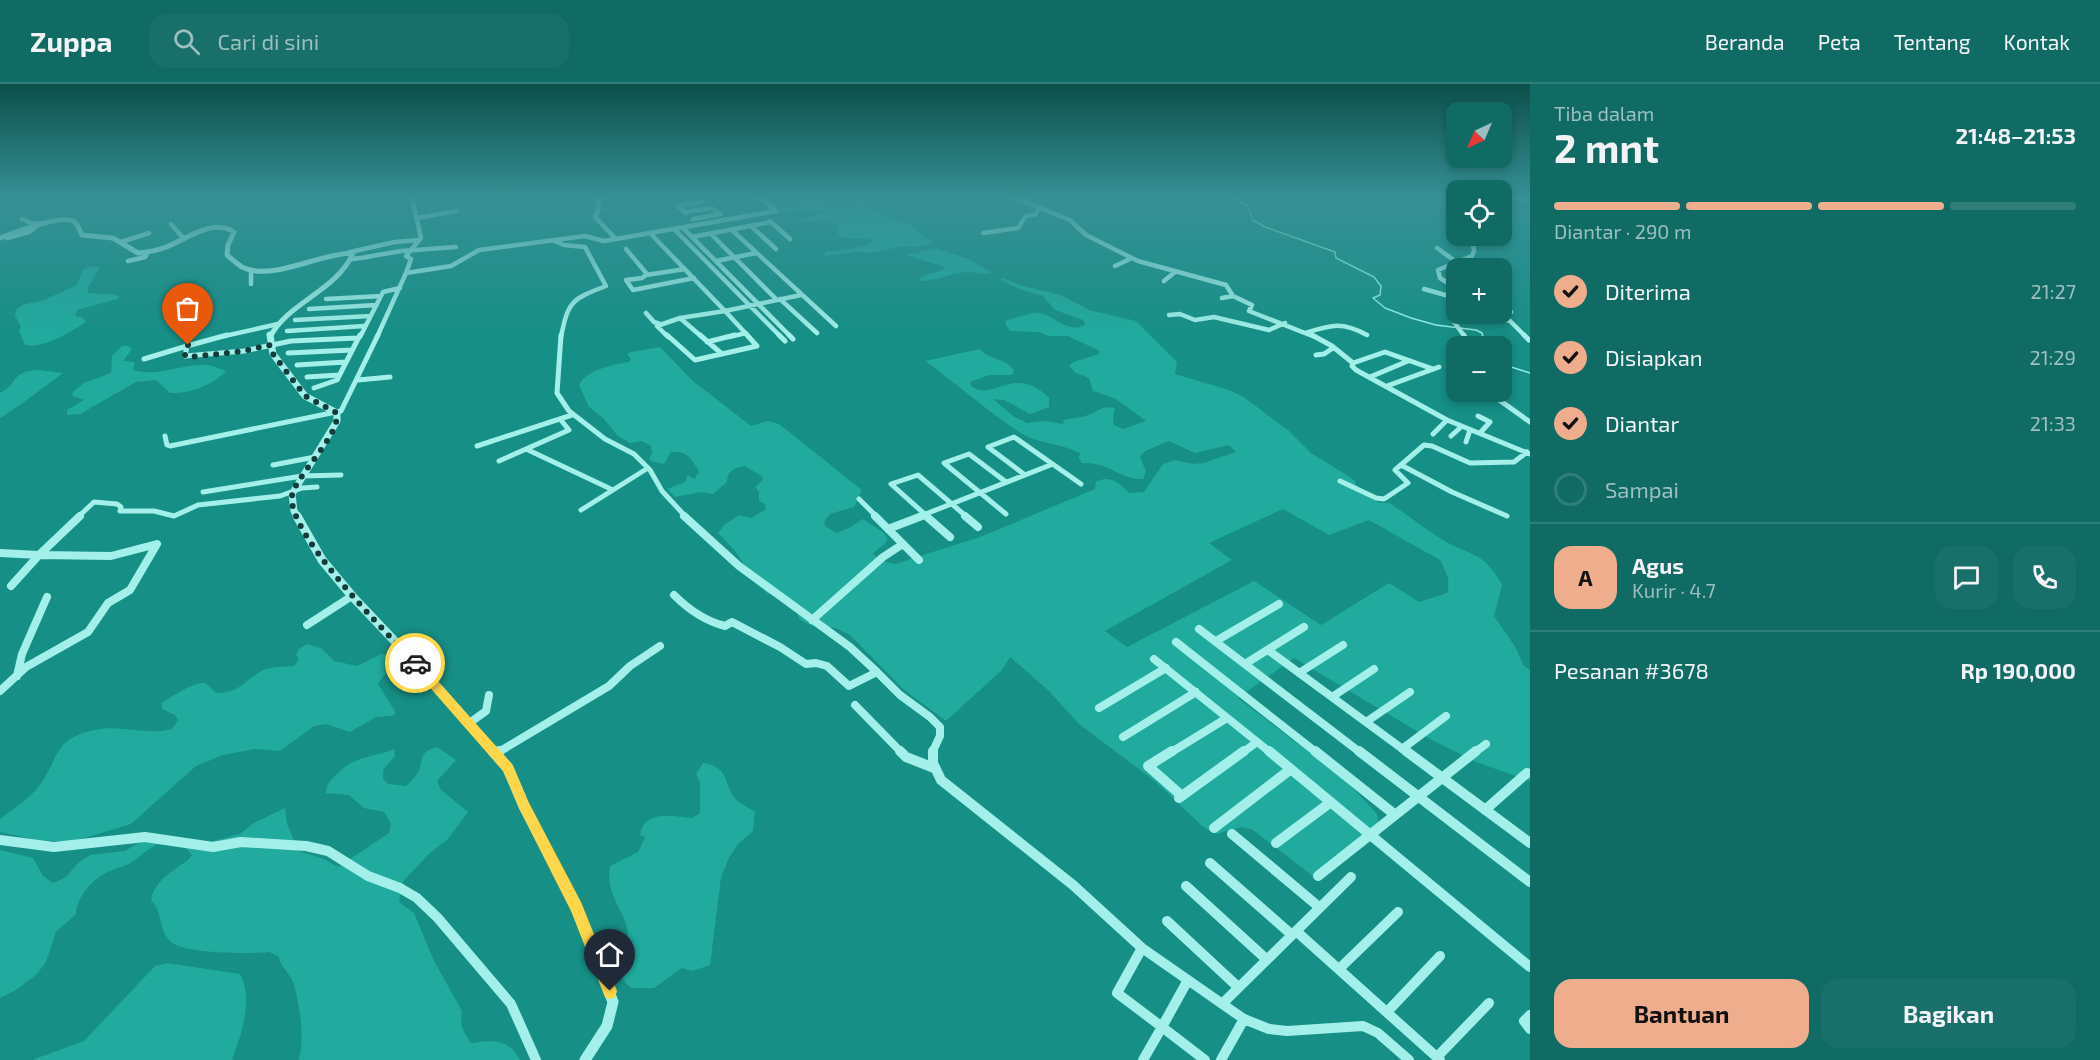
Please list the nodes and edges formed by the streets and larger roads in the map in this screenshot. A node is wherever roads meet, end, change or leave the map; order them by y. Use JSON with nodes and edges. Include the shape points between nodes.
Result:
{"nodes":[{"id":1,"x":123,"y":244,"type":"edge"},
{"id":2,"x":171,"y":244,"type":"edge"},
{"id":3,"x":229,"y":244,"type":"edge"},
{"id":4,"x":389,"y":244,"type":"edge"},
{"id":5,"x":416,"y":244,"type":"edge"},
{"id":6,"x":533,"y":244,"type":"edge"},
{"id":7,"x":560,"y":244,"type":"edge"},
{"id":8,"x":660,"y":244,"type":"edge"},
{"id":9,"x":688,"y":244,"type":"edge"},
{"id":10,"x":699,"y":244,"type":"edge"},
{"id":11,"x":721,"y":244,"type":"edge"},
{"id":12,"x":746,"y":244,"type":"edge"},
{"id":13,"x":770,"y":244,"type":"edge"},
{"id":14,"x":1106,"y":244,"type":"edge"},
{"id":15,"x":1473,"y":246,"type":"edge"},
{"id":16,"x":456,"y":247,"type":"dead end"},
{"id":17,"x":1437,"y":248,"type":"dead end"},
{"id":18,"x":626,"y":249,"type":"dead end"},
{"id":19,"x":776,"y":249,"type":"dead end"},
{"id":20,"x":410,"y":251,"type":"junction"},
{"id":21,"x":148,"y":252,"type":"junction"},
{"id":22,"x":756,"y":253,"type":"junction"},
{"id":23,"x":351,"y":256,"type":"junction"},
{"id":24,"x":380,"y":256,"type":"dead end"},
{"id":25,"x":366,"y":257,"type":"junction"},
{"id":26,"x":735,"y":257,"type":"junction"},
{"id":27,"x":1132,"y":258,"type":"junction"},
{"id":28,"x":1451,"y":258,"type":"edge"},
{"id":29,"x":1466,"y":258,"type":"edge"},
{"id":30,"x":129,"y":261,"type":"dead end"},
{"id":31,"x":716,"y":261,"type":"junction"},
{"id":32,"x":1446,"y":265,"type":"edge"},
{"id":33,"x":1115,"y":266,"type":"dead end"},
{"id":34,"x":685,"y":269,"type":"junction"},
{"id":35,"x":251,"y":270,"type":"junction"},
{"id":36,"x":1175,"y":272,"type":"junction"},
{"id":37,"x":406,"y":273,"type":"junction"},
{"id":38,"x":646,"y":276,"type":"junction"},
{"id":39,"x":694,"y":278,"type":"junction"},
{"id":40,"x":1164,"y":281,"type":"dead end"},
{"id":41,"x":1446,"y":282,"type":"edge"},
{"id":42,"x":251,"y":284,"type":"dead end"},
{"id":43,"x":400,"y":288,"type":"junction"},
{"id":44,"x":1424,"y":289,"type":"dead end"},
{"id":45,"x":801,"y":295,"type":"junction"},
{"id":46,"x":1446,"y":295,"type":"edge"},
{"id":47,"x":381,"y":296,"type":"junction"},
{"id":48,"x":1233,"y":296,"type":"junction"},
{"id":49,"x":1222,"y":298,"type":"dead end"},
{"id":50,"x":326,"y":299,"type":"dead end"},
{"id":51,"x":779,"y":300,"type":"junction"},
{"id":52,"x":758,"y":304,"type":"junction"},
{"id":53,"x":376,"y":305,"type":"junction"},
{"id":54,"x":749,"y":306,"type":"junction"},
{"id":55,"x":309,"y":309,"type":"dead end"},
{"id":56,"x":725,"y":311,"type":"junction"},
{"id":57,"x":646,"y":313,"type":"dead end"},
{"id":58,"x":370,"y":315,"type":"junction"},
{"id":59,"x":1168,"y":315,"type":"dead end"},
{"id":60,"x":680,"y":318,"type":"junction"},
{"id":61,"x":295,"y":320,"type":"dead end"},
{"id":62,"x":1285,"y":323,"type":"junction"},
{"id":63,"x":1512,"y":323,"type":"edge"},
{"id":64,"x":278,"y":324,"type":"junction"},
{"id":65,"x":660,"y":324,"type":"junction"},
{"id":66,"x":1454,"y":324,"type":"edge"},
{"id":67,"x":364,"y":326,"type":"junction"},
{"id":68,"x":836,"y":326,"type":"dead end"},
{"id":69,"x":288,"y":331,"type":"dead end"},
{"id":70,"x":746,"y":333,"type":"junction"},
{"id":71,"x":817,"y":333,"type":"dead end"},
{"id":72,"x":1305,"y":333,"type":"junction"},
{"id":73,"x":1367,"y":335,"type":"dead end"},
{"id":74,"x":1465,"y":336,"type":"edge"},
{"id":75,"x":357,"y":338,"type":"junction"},
{"id":76,"x":793,"y":339,"type":"dead end"},
{"id":77,"x":1530,"y":340,"type":"edge"},
{"id":78,"x":785,"y":341,"type":"dead end"},
{"id":79,"x":707,"y":342,"type":"junction"},
{"id":80,"x":270,"y":345,"type":"junction"},
{"id":81,"x":187,"y":346,"type":"junction"},
{"id":82,"x":1332,"y":348,"type":"junction"},
{"id":83,"x":352,"y":350,"type":"junction"},
{"id":84,"x":288,"y":353,"type":"dead end"},
{"id":85,"x":722,"y":354,"type":"junction"},
{"id":86,"x":1316,"y":355,"type":"dead end"},
{"id":87,"x":144,"y":359,"type":"dead end"},
{"id":88,"x":1408,"y":361,"type":"junction"},
{"id":89,"x":346,"y":362,"type":"junction"},
{"id":90,"x":1353,"y":363,"type":"junction"},
{"id":91,"x":297,"y":365,"type":"dead end"},
{"id":92,"x":339,"y":375,"type":"junction"},
{"id":93,"x":1370,"y":376,"type":"junction"},
{"id":94,"x":308,"y":377,"type":"dead end"},
{"id":95,"x":390,"y":377,"type":"dead end"},
{"id":96,"x":358,"y":380,"type":"junction"},
{"id":97,"x":1387,"y":386,"type":"junction"},
{"id":98,"x":314,"y":388,"type":"dead end"},
{"id":99,"x":1502,"y":402,"type":"edge"},
{"id":100,"x":337,"y":413,"type":"junction"},
{"id":101,"x":572,"y":415,"type":"junction"},
{"id":102,"x":1478,"y":416,"type":"dead end"},
{"id":103,"x":560,"y":419,"type":"junction"},
{"id":104,"x":1447,"y":420,"type":"junction"},
{"id":105,"x":1530,"y":422,"type":"edge"},
{"id":106,"x":1461,"y":427,"type":"junction"},
{"id":107,"x":1470,"y":430,"type":"junction"},
{"id":108,"x":1480,"y":433,"type":"junction"},
{"id":109,"x":1433,"y":434,"type":"dead end"},
{"id":110,"x":165,"y":436,"type":"dead end"},
{"id":111,"x":1451,"y":436,"type":"dead end"},
{"id":112,"x":1466,"y":442,"type":"dead end"},
{"id":113,"x":477,"y":446,"type":"dead end"},
{"id":114,"x":526,"y":449,"type":"junction"},
{"id":115,"x":1528,"y":453,"type":"edge"},
{"id":116,"x":315,"y":457,"type":"junction"},
{"id":117,"x":498,"y":461,"type":"dead end"},
{"id":118,"x":1053,"y":464,"type":"junction"},
{"id":119,"x":273,"y":465,"type":"dead end"},
{"id":120,"x":1401,"y":465,"type":"junction"},
{"id":121,"x":648,"y":468,"type":"junction"},
{"id":122,"x":341,"y":475,"type":"dead end"},
{"id":123,"x":1025,"y":475,"type":"junction"},
{"id":124,"x":302,"y":476,"type":"junction"},
{"id":125,"x":1340,"y":481,"type":"dead end"},
{"id":126,"x":1006,"y":483,"type":"junction"},
{"id":127,"x":1081,"y":484,"type":"dead end"},
{"id":128,"x":316,"y":487,"type":"dead end"},
{"id":129,"x":613,"y":490,"type":"junction"},
{"id":130,"x":203,"y":492,"type":"dead end"},
{"id":131,"x":980,"y":493,"type":"junction"},
{"id":132,"x":292,"y":494,"type":"junction"},
{"id":133,"x":859,"y":499,"type":"dead end"},
{"id":134,"x":951,"y":504,"type":"junction"},
{"id":135,"x":581,"y":510,"type":"dead end"},
{"id":136,"x":1006,"y":514,"type":"dead end"},
{"id":137,"x":924,"y":515,"type":"junction"},
{"id":138,"x":1507,"y":516,"type":"dead end"},
{"id":139,"x":978,"y":527,"type":"dead end"},
{"id":140,"x":888,"y":529,"type":"junction"},
{"id":141,"x":950,"y":537,"type":"dead end"},
{"id":142,"x":903,"y":544,"type":"junction"},
{"id":143,"x":0,"y":553,"type":"edge"},
{"id":144,"x":39,"y":555,"type":"junction"},
{"id":145,"x":919,"y":560,"type":"dead end"},
{"id":146,"x":10,"y":586,"type":"dead end"},
{"id":147,"x":674,"y":595,"type":"dead end"},
{"id":148,"x":352,"y":596,"type":"junction"},
{"id":149,"x":47,"y":597,"type":"dead end"},
{"id":150,"x":1279,"y":603,"type":"dead end"},
{"id":151,"x":812,"y":620,"type":"junction"},
{"id":152,"x":307,"y":625,"type":"dead end"},
{"id":153,"x":1304,"y":627,"type":"dead end"},
{"id":154,"x":1199,"y":629,"type":"dead end"},
{"id":155,"x":1216,"y":641,"type":"junction"},
{"id":156,"x":1176,"y":642,"type":"dead end"},
{"id":157,"x":1343,"y":645,"type":"dead end"},
{"id":158,"x":660,"y":646,"type":"dead end"},
{"id":159,"x":1268,"y":650,"type":"junction"},
{"id":160,"x":1154,"y":659,"type":"dead end"},
{"id":161,"x":1245,"y":664,"type":"junction"},
{"id":162,"x":1166,"y":668,"type":"junction"},
{"id":163,"x":1374,"y":669,"type":"dead end"},
{"id":164,"x":877,"y":672,"type":"junction"},
{"id":165,"x":1299,"y":673,"type":"junction"},
{"id":166,"x":17,"y":676,"type":"junction"},
{"id":167,"x":0,"y":691,"type":"edge"},
{"id":168,"x":1196,"y":692,"type":"junction"},
{"id":169,"x":1410,"y":692,"type":"dead end"},
{"id":170,"x":489,"y":695,"type":"dead end"},
{"id":171,"x":1332,"y":697,"type":"junction"},
{"id":172,"x":855,"y":705,"type":"dead end"},
{"id":173,"x":1099,"y":708,"type":"dead end"},
{"id":174,"x":1446,"y":716,"type":"dead end"},
{"id":175,"x":1227,"y":718,"type":"junction"},
{"id":176,"x":1366,"y":722,"type":"junction"},
{"id":177,"x":468,"y":724,"type":"junction"},
{"id":178,"x":1122,"y":737,"type":"dead end"},
{"id":179,"x":1257,"y":742,"type":"junction"},
{"id":180,"x":1486,"y":744,"type":"dead end"},
{"id":181,"x":1402,"y":749,"type":"junction"},
{"id":182,"x":495,"y":754,"type":"junction"},
{"id":183,"x":934,"y":768,"type":"junction"},
{"id":184,"x":1291,"y":769,"type":"junction"},
{"id":185,"x":1527,"y":773,"type":"dead end"},
{"id":186,"x":1442,"y":778,"type":"junction"},
{"id":187,"x":1418,"y":796,"type":"junction"},
{"id":188,"x":1331,"y":802,"type":"junction"},
{"id":189,"x":1485,"y":810,"type":"junction"},
{"id":190,"x":1394,"y":814,"type":"junction"},
{"id":191,"x":1214,"y":828,"type":"dead end"},
{"id":192,"x":1370,"y":833,"type":"junction"},
{"id":193,"x":1232,"y":834,"type":"dead end"},
{"id":194,"x":0,"y":840,"type":"edge"},
{"id":195,"x":1530,"y":842,"type":"edge"},
{"id":196,"x":1276,"y":843,"type":"dead end"},
{"id":197,"x":1210,"y":863,"type":"dead end"},
{"id":198,"x":1318,"y":876,"type":"dead end"},
{"id":199,"x":1351,"y":877,"type":"dead end"},
{"id":200,"x":1530,"y":882,"type":"edge"},
{"id":201,"x":1186,"y":886,"type":"dead end"},
{"id":202,"x":1319,"y":907,"type":"junction"},
{"id":203,"x":1398,"y":912,"type":"dead end"},
{"id":204,"x":1167,"y":921,"type":"dead end"},
{"id":205,"x":1294,"y":933,"type":"junction"},
{"id":206,"x":1142,"y":948,"type":"junction"},
{"id":207,"x":1440,"y":956,"type":"dead end"},
{"id":208,"x":1265,"y":958,"type":"junction"},
{"id":209,"x":1530,"y":967,"type":"edge"},
{"id":210,"x":1339,"y":969,"type":"junction"},
{"id":211,"x":1188,"y":980,"type":"junction"},
{"id":212,"x":1238,"y":987,"type":"junction"},
{"id":213,"x":1489,"y":1003,"type":"dead end"},
{"id":214,"x":1222,"y":1004,"type":"junction"},
{"id":215,"x":1387,"y":1012,"type":"junction"},
{"id":216,"x":1530,"y":1015,"type":"edge"},
{"id":217,"x":1244,"y":1019,"type":"junction"},
{"id":218,"x":1162,"y":1027,"type":"junction"},
{"id":219,"x":1530,"y":1029,"type":"edge"},
{"id":220,"x":1438,"y":1059,"type":"edge"},
{"id":221,"x":537,"y":1060,"type":"edge"},
{"id":222,"x":585,"y":1060,"type":"edge"},
{"id":223,"x":1143,"y":1060,"type":"edge"},
{"id":224,"x":1205,"y":1060,"type":"edge"},
{"id":225,"x":1221,"y":1060,"type":"edge"},
{"id":226,"x":1408,"y":1060,"type":"edge"}],
"edges":[{"from":1,"to":21,"type":"street","via":[[133,252]]},
{"from":2,"to":21,"type":"street"},
{"from":3,"to":35,"type":"street","via":[[227,255]]},
{"from":4,"to":23,"type":"street"},
{"from":5,"to":20,"type":"street"},
{"from":6,"to":37,"type":"street","via":[[479,250],[451,266]]},
{"from":7,"to":101,"type":"street","via":[[585,247],[606,286],[581,296],[566,310],[557,393]]},
{"from":8,"to":34,"type":"street"},
{"from":9,"to":54,"type":"street"},
{"from":10,"to":31,"type":"street"},
{"from":11,"to":26,"type":"street"},
{"from":12,"to":22,"type":"street"},
{"from":13,"to":19,"type":"street"},
{"from":14,"to":27,"type":"street"},
{"from":15,"to":29,"type":"street","via":[[1473,253]]},
{"from":16,"to":20,"type":"street"},
{"from":17,"to":28,"type":"street"},
{"from":18,"to":38,"type":"street"},
{"from":20,"to":25,"type":"street"},
{"from":20,"to":37,"type":"street","via":[[406,256],[411,259]]},
{"from":21,"to":30,"type":"street","via":[[145,257]]},
{"from":22,"to":26,"type":"street"},
{"from":22,"to":45,"type":"street"},
{"from":23,"to":25,"type":"street"},
{"from":23,"to":35,"type":"street","via":[[332,255],[281,270]]},
{"from":23,"to":64,"type":"street","via":[[306,303]]},
{"from":24,"to":25,"type":"street"},
{"from":26,"to":31,"type":"street"},
{"from":26,"to":51,"type":"street"},
{"from":27,"to":33,"type":"street"},
{"from":27,"to":36,"type":"street"},
{"from":31,"to":52,"type":"street"},
{"from":32,"to":41,"type":"street","via":[[1438,273]]},
{"from":34,"to":38,"type":"street"},
{"from":34,"to":39,"type":"street"},
{"from":35,"to":42,"type":"street"},
{"from":36,"to":40,"type":"street"},
{"from":36,"to":48,"type":"street","via":[[1214,280],[1229,287]]},
{"from":37,"to":43,"type":"street"},
{"from":38,"to":39,"type":"street","via":[[626,280],[633,290]]},
{"from":39,"to":56,"type":"street"},
{"from":43,"to":47,"type":"street","via":[[385,290]]},
{"from":43,"to":96,"type":"street"},
{"from":44,"to":46,"type":"street"},
{"from":45,"to":51,"type":"street"},
{"from":45,"to":68,"type":"street"},
{"from":47,"to":50,"type":"street"},
{"from":47,"to":53,"type":"street"},
{"from":48,"to":49,"type":"street"},
{"from":48,"to":62,"type":"street","via":[[1252,305],[1251,312]]},
{"from":51,"to":52,"type":"street"},
{"from":51,"to":71,"type":"street"},
{"from":52,"to":54,"type":"street"},
{"from":52,"to":76,"type":"street"},
{"from":53,"to":55,"type":"street"},
{"from":53,"to":58,"type":"street"},
{"from":54,"to":56,"type":"street"},
{"from":54,"to":78,"type":"street"},
{"from":56,"to":60,"type":"street"},
{"from":56,"to":70,"type":"street"},
{"from":57,"to":65,"type":"street"},
{"from":58,"to":61,"type":"street"},
{"from":58,"to":67,"type":"street"},
{"from":59,"to":62,"type":"street","via":[[1180,314],[1195,320],[1217,318],[1269,330]]},
{"from":60,"to":65,"type":"street"},
{"from":60,"to":79,"type":"street"},
{"from":62,"to":72,"type":"street"},
{"from":63,"to":77,"type":"street"},
{"from":64,"to":80,"type":"street","via":[[270,336]]},
{"from":64,"to":81,"type":"street"},
{"from":65,"to":85,"type":"street","via":[[657,326],[692,359]]},
{"from":66,"to":74,"type":"street"},
{"from":67,"to":69,"type":"street"},
{"from":67,"to":75,"type":"street"},
{"from":70,"to":79,"type":"street"},
{"from":70,"to":85,"type":"street","via":[[759,348]]},
{"from":72,"to":73,"type":"street","via":[[1337,324],[1350,325]]},
{"from":72,"to":82,"type":"street"},
{"from":75,"to":80,"type":"street"},
{"from":75,"to":83,"type":"street"},
{"from":79,"to":85,"type":"street"},
{"from":80,"to":81,"type":"street","via":[[191,357],[185,356]]},
{"from":80,"to":100,"type":"street","via":[[305,396]]},
{"from":81,"to":87,"type":"street"},
{"from":82,"to":86,"type":"street"},
{"from":82,"to":90,"type":"street"},
{"from":83,"to":84,"type":"street"},
{"from":83,"to":89,"type":"street"},
{"from":88,"to":90,"type":"street","via":[[1382,352]]},
{"from":88,"to":93,"type":"street"},
{"from":88,"to":97,"type":"street","via":[[1436,368]]},
{"from":89,"to":91,"type":"street"},
{"from":89,"to":92,"type":"street"},
{"from":90,"to":93,"type":"street","via":[[1353,368]]},
{"from":92,"to":94,"type":"street"},
{"from":92,"to":98,"type":"street","via":[[334,382]]},
{"from":93,"to":97,"type":"street"},
{"from":95,"to":96,"type":"street"},
{"from":96,"to":100,"type":"street","via":[[342,411]]},
{"from":97,"to":104,"type":"street"},
{"from":99,"to":105,"type":"street"},
{"from":100,"to":110,"type":"street","via":[[170,446]]},
{"from":100,"to":116,"type":"street","via":[[337,421]]},
{"from":101,"to":103,"type":"street"},
{"from":101,"to":121,"type":"street","via":[[634,454]]},
{"from":102,"to":108,"type":"street","via":[[1490,422]]},
{"from":103,"to":113,"type":"street"},
{"from":103,"to":114,"type":"street","via":[[569,430]]},
{"from":104,"to":106,"type":"street"},
{"from":104,"to":109,"type":"street"},
{"from":106,"to":107,"type":"street"},
{"from":106,"to":111,"type":"street"},
{"from":107,"to":108,"type":"street"},
{"from":107,"to":112,"type":"street"},
{"from":108,"to":115,"type":"street"},
{"from":114,"to":117,"type":"street"},
{"from":114,"to":129,"type":"street"},
{"from":115,"to":120,"type":"street","via":[[1514,462],[1470,463],[1425,445]]},
{"from":116,"to":119,"type":"street"},
{"from":116,"to":124,"type":"street"},
{"from":118,"to":123,"type":"street"},
{"from":118,"to":123,"type":"street","via":[[1014,437],[988,447]]},
{"from":118,"to":127,"type":"street"},
{"from":120,"to":125,"type":"street","via":[[1395,472],[1408,482],[1384,499]]},
{"from":120,"to":138,"type":"street"},
{"from":121,"to":129,"type":"street"},
{"from":121,"to":151,"type":"street","via":[[676,508],[732,560]]},
{"from":122,"to":124,"type":"street"},
{"from":123,"to":126,"type":"street"},
{"from":124,"to":130,"type":"street"},
{"from":124,"to":132,"type":"street"},
{"from":126,"to":131,"type":"street"},
{"from":126,"to":131,"type":"street","via":[[969,454],[944,464]]},
{"from":128,"to":132,"type":"street","via":[[306,486]]},
{"from":129,"to":135,"type":"street"},
{"from":131,"to":134,"type":"street"},
{"from":131,"to":136,"type":"street"},
{"from":132,"to":144,"type":"street","via":[[198,505],[174,516],[154,511],[120,512],[117,504],[94,502]]},
{"from":132,"to":148,"type":"street","via":[[294,511],[305,532]]},
{"from":133,"to":140,"type":"street"},
{"from":134,"to":137,"type":"street"},
{"from":134,"to":137,"type":"street","via":[[918,475],[891,484]]},
{"from":134,"to":139,"type":"street"},
{"from":137,"to":140,"type":"street"},
{"from":137,"to":141,"type":"street"},
{"from":140,"to":142,"type":"street"},
{"from":142,"to":145,"type":"street"},
{"from":142,"to":151,"type":"street"},
{"from":143,"to":144,"type":"street"},
{"from":144,"to":146,"type":"street"},
{"from":144,"to":166,"type":"street","via":[[106,556],[157,544],[130,590],[108,603],[88,632]]},
{"from":147,"to":164,"type":"street","via":[[688,609],[720,625],[732,621],[806,664],[827,666],[849,686]]},
{"from":148,"to":152,"type":"street"},
{"from":148,"to":177,"type":"street"},
{"from":149,"to":166,"type":"street","via":[[22,654]]},
{"from":150,"to":155,"type":"street"},
{"from":151,"to":164,"type":"street"},
{"from":153,"to":159,"type":"street"},
{"from":154,"to":155,"type":"street"},
{"from":155,"to":161,"type":"street"},
{"from":156,"to":190,"type":"street"},
{"from":157,"to":165,"type":"street"},
{"from":158,"to":182,"type":"street","via":[[609,686]]},
{"from":159,"to":161,"type":"street"},
{"from":159,"to":165,"type":"street"},
{"from":160,"to":162,"type":"street"},
{"from":161,"to":187,"type":"street"},
{"from":162,"to":168,"type":"street"},
{"from":162,"to":173,"type":"street"},
{"from":163,"to":171,"type":"street"},
{"from":164,"to":183,"type":"street","via":[[940,729],[933,748]]},
{"from":165,"to":171,"type":"street"},
{"from":166,"to":167,"type":"street"},
{"from":168,"to":175,"type":"street"},
{"from":168,"to":178,"type":"street"},
{"from":169,"to":176,"type":"street"},
{"from":170,"to":177,"type":"street","via":[[486,711]]},
{"from":171,"to":176,"type":"street"},
{"from":172,"to":183,"type":"street","via":[[906,757]]},
{"from":174,"to":181,"type":"street"},
{"from":175,"to":179,"type":"street"},
{"from":175,"to":179,"type":"street","via":[[1148,766],[1180,797]]},
{"from":176,"to":181,"type":"street"},
{"from":177,"to":182,"type":"street"},
{"from":179,"to":184,"type":"street"},
{"from":180,"to":186,"type":"street"},
{"from":181,"to":186,"type":"street"},
{"from":182,"to":222,"type":"street","via":[[513,778],[576,907],[610,991],[613,1002],[607,1026]]},
{"from":183,"to":206,"type":"street","via":[[940,780],[958,796],[1073,885]]},
{"from":184,"to":188,"type":"street"},
{"from":184,"to":191,"type":"street"},
{"from":185,"to":189,"type":"street"},
{"from":186,"to":187,"type":"street"},
{"from":186,"to":189,"type":"street"},
{"from":187,"to":190,"type":"street"},
{"from":187,"to":200,"type":"street"},
{"from":188,"to":192,"type":"street"},
{"from":188,"to":196,"type":"street"},
{"from":189,"to":195,"type":"street"},
{"from":190,"to":192,"type":"street"},
{"from":192,"to":198,"type":"street"},
{"from":192,"to":209,"type":"street"},
{"from":193,"to":202,"type":"street"},
{"from":194,"to":221,"type":"street","via":[[54,847],[145,837],[213,847],[242,842],[328,851],[417,898],[437,917],[511,1004]]},
{"from":197,"to":205,"type":"street"},
{"from":199,"to":202,"type":"street"},
{"from":201,"to":208,"type":"street"},
{"from":202,"to":205,"type":"street"},
{"from":203,"to":210,"type":"street"},
{"from":204,"to":212,"type":"street"},
{"from":205,"to":208,"type":"street"},
{"from":205,"to":210,"type":"street"},
{"from":206,"to":211,"type":"street"},
{"from":206,"to":218,"type":"street","via":[[1117,993]]},
{"from":207,"to":215,"type":"street"},
{"from":208,"to":212,"type":"street"},
{"from":210,"to":215,"type":"street"},
{"from":211,"to":214,"type":"street"},
{"from":211,"to":218,"type":"street"},
{"from":212,"to":214,"type":"street"},
{"from":213,"to":220,"type":"street"},
{"from":214,"to":217,"type":"street"},
{"from":215,"to":220,"type":"street"},
{"from":216,"to":219,"type":"street","via":[[1524,1021]]},
{"from":217,"to":225,"type":"street"},
{"from":217,"to":226,"type":"street","via":[[1287,1031],[1364,1026],[1378,1033]]},
{"from":218,"to":223,"type":"street"},
{"from":218,"to":224,"type":"street"}]}
